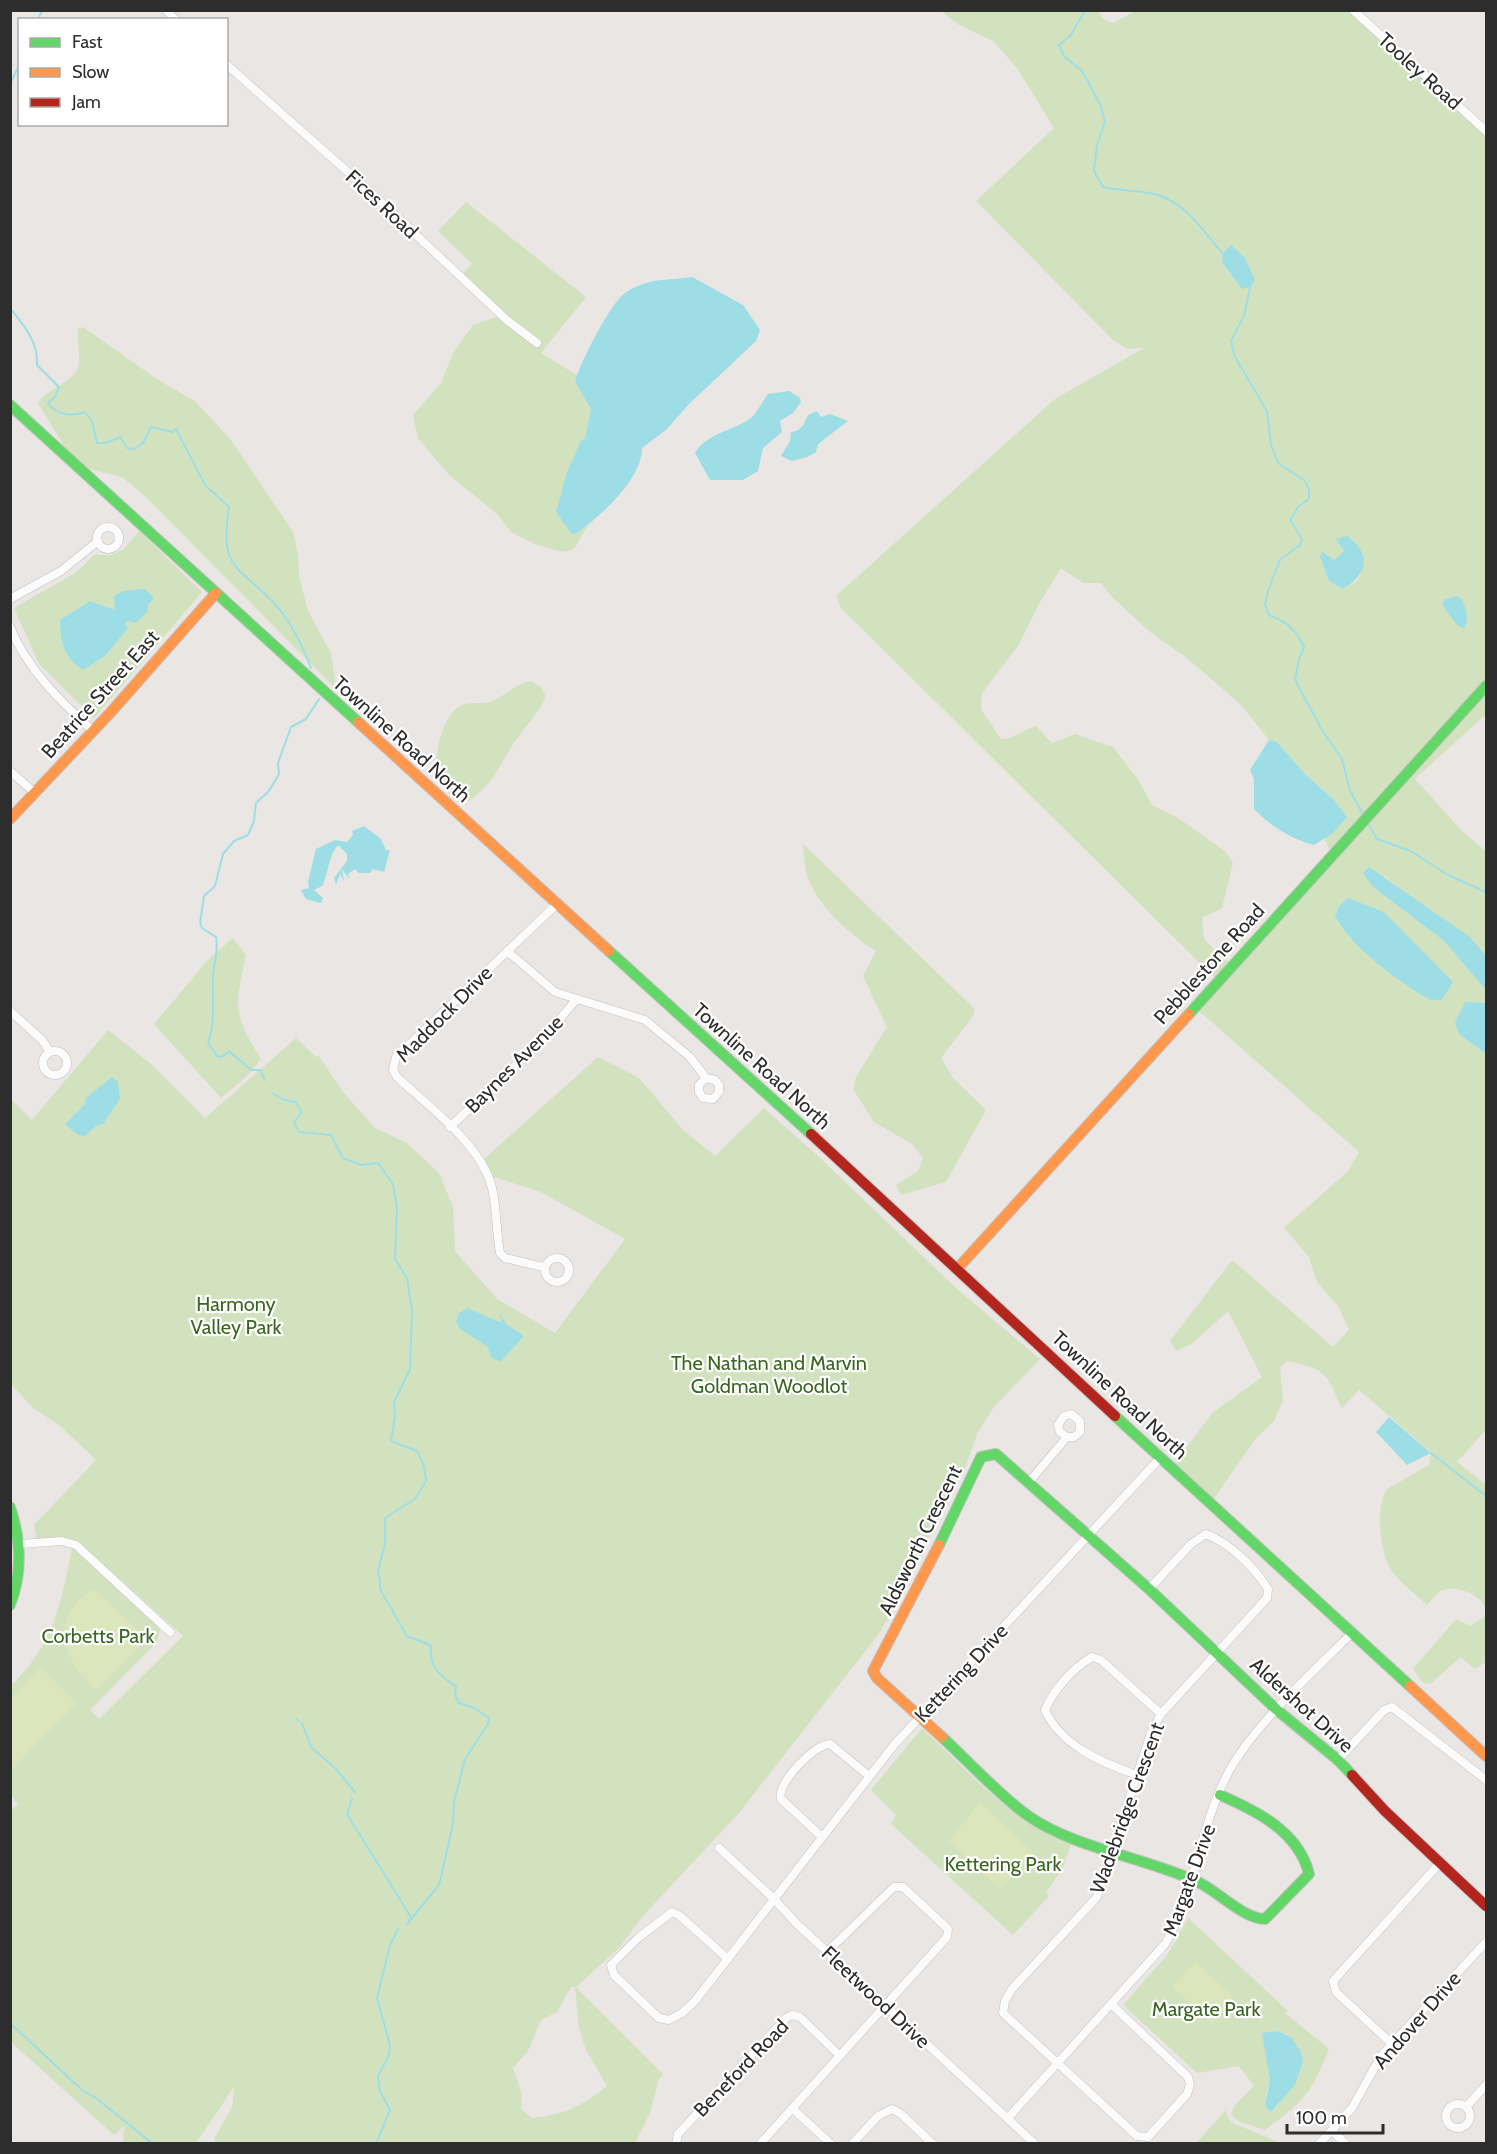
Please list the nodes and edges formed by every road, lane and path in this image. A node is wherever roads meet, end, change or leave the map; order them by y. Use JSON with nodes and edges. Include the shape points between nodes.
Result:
{"nodes":[{"id":1,"x":1353,"y":10,"type":"edge"},
{"id":2,"x":228,"y":66,"type":"edge"},
{"id":3,"x":1486,"y":131,"type":"edge"},
{"id":4,"x":537,"y":344,"type":"dead end"},
{"id":5,"x":10,"y":405,"type":"edge"},
{"id":6,"x":98,"y":541,"type":"dead end"},
{"id":7,"x":216,"y":593,"type":"junction"},
{"id":8,"x":10,"y":599,"type":"edge"},
{"id":9,"x":10,"y":627,"type":"edge"},
{"id":10,"x":1486,"y":686,"type":"edge"},
{"id":11,"x":93,"y":731,"type":"junction"},
{"id":12,"x":10,"y":771,"type":"edge"},
{"id":13,"x":35,"y":793,"type":"junction"},
{"id":14,"x":10,"y":819,"type":"edge"},
{"id":15,"x":557,"y":904,"type":"junction"},
{"id":16,"x":507,"y":951,"type":"junction"},
{"id":17,"x":576,"y":1000,"type":"junction"},
{"id":18,"x":10,"y":1011,"type":"edge"},
{"id":19,"x":50,"y":1052,"type":"dead end"},
{"id":20,"x":706,"y":1078,"type":"dead end"},
{"id":21,"x":450,"y":1126,"type":"junction"},
{"id":22,"x":543,"y":1267,"type":"dead end"},
{"id":23,"x":958,"y":1268,"type":"junction"},
{"id":24,"x":1067,"y":1437,"type":"dead end"},
{"id":25,"x":1160,"y":1458,"type":"junction"},
{"id":26,"x":1029,"y":1482,"type":"junction"},
{"id":27,"x":10,"y":1507,"type":"edge"},
{"id":28,"x":1087,"y":1538,"type":"junction"},
{"id":29,"x":20,"y":1544,"type":"junction"},
{"id":30,"x":1149,"y":1589,"type":"junction"},
{"id":31,"x":10,"y":1605,"type":"edge"},
{"id":32,"x":170,"y":1632,"type":"dead end"},
{"id":33,"x":1352,"y":1633,"type":"junction"},
{"id":34,"x":1217,"y":1652,"type":"junction"},
{"id":35,"x":1277,"y":1710,"type":"junction"},
{"id":36,"x":1161,"y":1714,"type":"junction"},
{"id":37,"x":920,"y":1716,"type":"junction"},
{"id":38,"x":1486,"y":1756,"type":"edge"},
{"id":39,"x":1338,"y":1760,"type":"junction"},
{"id":40,"x":1137,"y":1775,"type":"junction"},
{"id":41,"x":869,"y":1776,"type":"junction"},
{"id":42,"x":1486,"y":1780,"type":"edge"},
{"id":43,"x":1220,"y":1795,"type":"junction"},
{"id":44,"x":821,"y":1836,"type":"junction"},
{"id":45,"x":719,"y":1848,"type":"dead end"},
{"id":46,"x":1114,"y":1850,"type":"junction"},
{"id":47,"x":1439,"y":1864,"type":"junction"},
{"id":48,"x":1191,"y":1877,"type":"junction"},
{"id":49,"x":774,"y":1898,"type":"junction"},
{"id":50,"x":1486,"y":1906,"type":"edge"},
{"id":51,"x":1486,"y":1942,"type":"edge"},
{"id":52,"x":828,"y":1952,"type":"junction"},
{"id":53,"x":728,"y":1959,"type":"junction"},
{"id":54,"x":1112,"y":2005,"type":"junction"},
{"id":55,"x":886,"y":2006,"type":"junction"},
{"id":56,"x":1392,"y":2044,"type":"junction"},
{"id":57,"x":840,"y":2056,"type":"junction"},
{"id":58,"x":1058,"y":2065,"type":"junction"},
{"id":59,"x":1486,"y":2085,"type":"edge"},
{"id":60,"x":1466,"y":2107,"type":"dead end"},
{"id":61,"x":793,"y":2109,"type":"junction"},
{"id":62,"x":1008,"y":2118,"type":"junction"},
{"id":63,"x":1332,"y":2131,"type":"junction"},
{"id":64,"x":676,"y":2144,"type":"edge"},
{"id":65,"x":760,"y":2144,"type":"edge"},
{"id":66,"x":831,"y":2144,"type":"edge"},
{"id":67,"x":852,"y":2144,"type":"edge"},
{"id":68,"x":933,"y":2144,"type":"edge"},
{"id":69,"x":1035,"y":2144,"type":"edge"},
{"id":70,"x":1319,"y":2144,"type":"edge"},
{"id":71,"x":1347,"y":2144,"type":"edge"}],
"edges":[{"from":1,"to":3,"type":"street","name":"Tooley Road"},
{"from":2,"to":4,"type":"street","name":"Fices Road"},
{"from":5,"to":7,"type":"street","name":"Townline Road North"},
{"from":6,"to":8,"type":"street","via":[[66,568]]},
{"from":7,"to":11,"type":"street","name":"Beatrice Street East"},
{"from":7,"to":15,"type":"street","name":"Townline Road North"},
{"from":9,"to":11,"type":"street","via":[[20,651],[40,678]]},
{"from":10,"to":23,"type":"street","name":"Pebblestone Road"},
{"from":11,"to":13,"type":"street","name":"Beatrice Street East"},
{"from":12,"to":13,"type":"street"},
{"from":13,"to":14,"type":"street","name":"Beatrice Street East"},
{"from":15,"to":16,"type":"street","name":"Maddock Drive"},
{"from":15,"to":23,"type":"street","name":"Townline Road North"},
{"from":16,"to":17,"type":"street","via":[[555,992]]},
{"from":16,"to":21,"type":"street","name":"Maddock Drive","via":[[393,1063],[397,1077]]},
{"from":17,"to":20,"type":"street","via":[[645,1020],[690,1057]]},
{"from":17,"to":21,"type":"street","name":"Baynes Avenue","via":[[541,1041]]},
{"from":18,"to":19,"type":"street"},
{"from":21,"to":22,"type":"street","via":[[476,1153],[487,1173],[500,1252],[506,1258]]},
{"from":23,"to":25,"type":"street","name":"Townline Road North"},
{"from":24,"to":26,"type":"street"},
{"from":25,"to":28,"type":"street","name":"Kettering Drive"},
{"from":25,"to":33,"type":"street","name":"Townline Road North"},
{"from":26,"to":28,"type":"street","name":"Aldsworth Crescent"},
{"from":26,"to":37,"type":"street","name":"Aldsworth Crescent","via":[[996,1454],[981,1457],[923,1579],[875,1664],[877,1678]]},
{"from":27,"to":29,"type":"street"},
{"from":28,"to":30,"type":"street","name":"Aldershot Drive"},
{"from":28,"to":37,"type":"street","name":"Kettering Drive"},
{"from":29,"to":31,"type":"street","via":[[19,1575]]},
{"from":29,"to":32,"type":"street","via":[[62,1541],[76,1545]]},
{"from":30,"to":34,"type":"street","name":"Aldershot Drive"},
{"from":30,"to":34,"type":"street","name":"Wadebridge Crescent","via":[[1191,1544],[1206,1534],[1234,1552],[1264,1583],[1267,1598]]},
{"from":33,"to":35,"type":"street","name":"Margate Drive"},
{"from":33,"to":38,"type":"street","name":"Townline Road North"},
{"from":34,"to":35,"type":"street","name":"Aldershot Drive"},
{"from":34,"to":36,"type":"street","name":"Wadebridge Crescent"},
{"from":35,"to":39,"type":"street","name":"Aldershot Drive"},
{"from":35,"to":43,"type":"street","name":"Margate Drive","via":[[1241,1752]]},
{"from":36,"to":40,"type":"street","name":"Wadebridge Crescent"},
{"from":36,"to":40,"type":"street","via":[[1101,1660],[1092,1657],[1077,1666],[1045,1710],[1056,1726],[1092,1757]]},
{"from":37,"to":41,"type":"street","name":"Kettering Drive"},
{"from":37,"to":46,"type":"street","via":[[1027,1815],[1054,1831]]},
{"from":39,"to":42,"type":"street","via":[[1384,1710],[1392,1707]]},
{"from":39,"to":47,"type":"street","name":"Aldershot Drive"},
{"from":40,"to":46,"type":"street","name":"Wadebridge Crescent"},
{"from":41,"to":44,"type":"street","name":"Kettering Drive"},
{"from":41,"to":44,"type":"street","via":[[825,1744],[813,1750],[783,1786],[781,1799]]},
{"from":43,"to":48,"type":"street","name":"Margate Drive"},
{"from":43,"to":48,"type":"street","via":[[1270,1819],[1308,1861],[1309,1874],[1265,1919],[1253,1919],[1231,1899]]},
{"from":44,"to":49,"type":"street","name":"Kettering Drive"},
{"from":45,"to":49,"type":"street","name":"Fleetwood Drive"},
{"from":46,"to":48,"type":"street"},
{"from":46,"to":58,"type":"street","name":"Wadebridge Crescent","via":[[1097,1897],[1005,2001],[1003,2013]]},
{"from":47,"to":50,"type":"street","name":"Aldershot Drive"},
{"from":47,"to":56,"type":"street","via":[[1333,1981],[1336,1992]]},
{"from":48,"to":54,"type":"street","name":"Margate Drive","via":[[1165,1944]]},
{"from":49,"to":52,"type":"street","name":"Fleetwood Drive"},
{"from":49,"to":53,"type":"street","name":"Kettering Drive"},
{"from":51,"to":56,"type":"street","name":"Andover Drive"},
{"from":52,"to":55,"type":"street","name":"Fleetwood Drive"},
{"from":52,"to":55,"type":"street","via":[[894,1887],[903,1887],[948,1929],[947,1937]]},
{"from":53,"to":53,"type":"street","name":"Kettering Drive","via":[[672,1912],[611,1965],[614,1975],[659,2018],[669,2020],[695,2001]]},
{"from":54,"to":58,"type":"street","name":"Margate Drive"},
{"from":54,"to":58,"type":"street","via":[[1188,2077],[1187,2094],[1164,2121],[1148,2137],[1137,2136]]},
{"from":55,"to":57,"type":"street"},
{"from":55,"to":62,"type":"street","name":"Fleetwood Drive"},
{"from":56,"to":63,"type":"street","name":"Andover Drive","via":[[1373,2068],[1352,2108]]},
{"from":57,"to":61,"type":"street"},
{"from":57,"to":64,"type":"street","name":"Beneford Road","via":[[800,2017],[786,2018],[678,2134]]},
{"from":58,"to":62,"type":"street","name":"Margate Drive"},
{"from":59,"to":60,"type":"street"},
{"from":61,"to":65,"type":"street"},
{"from":61,"to":66,"type":"street"},
{"from":62,"to":69,"type":"street","name":"Fleetwood Drive"},
{"from":63,"to":70,"type":"street","name":"Andover Drive"},
{"from":63,"to":71,"type":"street"},
{"from":67,"to":68,"type":"street","via":[[878,2116],[892,2109]]}]}
